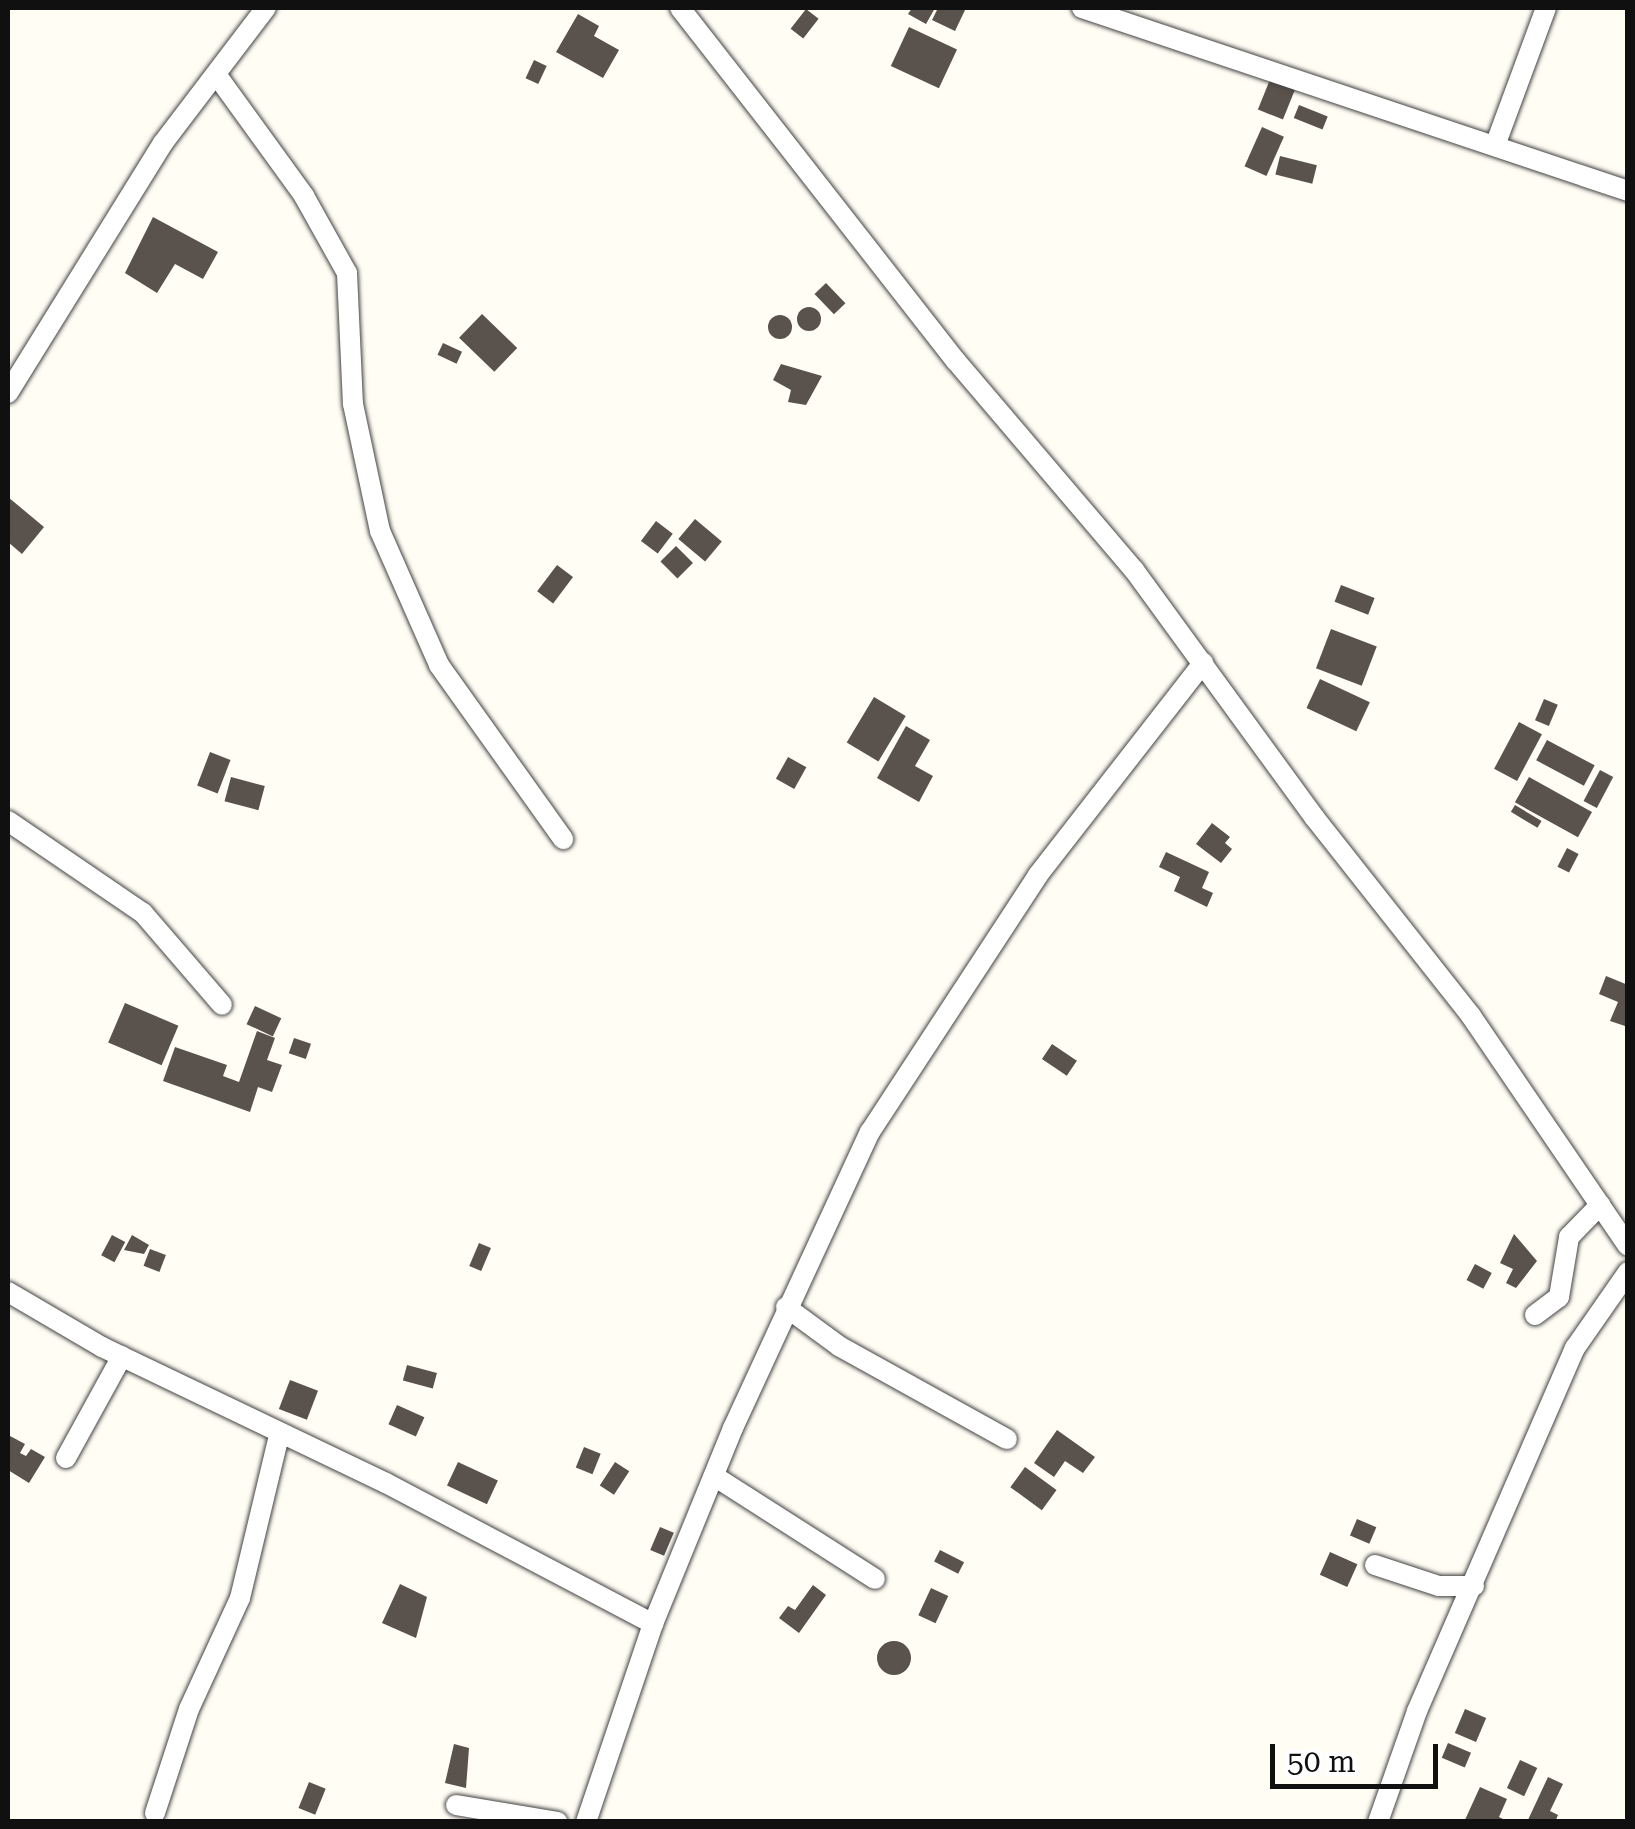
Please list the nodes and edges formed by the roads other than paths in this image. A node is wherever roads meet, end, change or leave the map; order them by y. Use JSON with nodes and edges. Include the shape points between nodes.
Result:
{"nodes":[{"id":1,"x":266,"y":8,"type":"edge"},
{"id":2,"x":680,"y":8,"type":"edge"},
{"id":3,"x":1082,"y":8,"type":"edge"},
{"id":4,"x":1546,"y":8,"type":"edge"},
{"id":5,"x":218,"y":77,"type":"junction"},
{"id":6,"x":1496,"y":143,"type":"junction"},
{"id":7,"x":1628,"y":191,"type":"edge"},
{"id":8,"x":8,"y":393,"type":"edge"},
{"id":9,"x":1203,"y":663,"type":"junction"},
{"id":10,"x":8,"y":820,"type":"edge"},
{"id":11,"x":563,"y":839,"type":"dead end"},
{"id":12,"x":222,"y":1005,"type":"dead end"},
{"id":13,"x":1600,"y":1206,"type":"junction"},
{"id":14,"x":1628,"y":1246,"type":"edge"},
{"id":15,"x":1628,"y":1272,"type":"edge"},
{"id":16,"x":8,"y":1292,"type":"edge"},
{"id":17,"x":786,"y":1307,"type":"junction"},
{"id":18,"x":1535,"y":1315,"type":"dead end"},
{"id":19,"x":122,"y":1356,"type":"junction"},
{"id":20,"x":279,"y":1436,"type":"junction"},
{"id":21,"x":1007,"y":1439,"type":"dead end"},
{"id":22,"x":66,"y":1458,"type":"dead end"},
{"id":23,"x":714,"y":1476,"type":"junction"},
{"id":24,"x":1375,"y":1565,"type":"dead end"},
{"id":25,"x":875,"y":1579,"type":"dead end"},
{"id":26,"x":1474,"y":1586,"type":"junction"},
{"id":27,"x":653,"y":1624,"type":"junction"},
{"id":28,"x":456,"y":1805,"type":"dead end"},
{"id":29,"x":155,"y":1813,"type":"dead end"},
{"id":30,"x":558,"y":1822,"type":"edge"},
{"id":31,"x":586,"y":1822,"type":"edge"},
{"id":32,"x":1378,"y":1822,"type":"edge"}],
"edges":[{"from":1,"to":5,"type":"street"},
{"from":2,"to":9,"type":"street"},
{"from":3,"to":6,"type":"street"},
{"from":4,"to":6,"type":"street"},
{"from":5,"to":8,"type":"street","via":[[164,143]]},
{"from":5,"to":11,"type":"street","via":[[304,196],[347,274],[353,404],[380,531],[439,665]]},
{"from":6,"to":7,"type":"street"},
{"from":9,"to":13,"type":"street","via":[[1472,1016]]},
{"from":9,"to":17,"type":"street","via":[[1058,848],[943,1013],[870,1132]]},
{"from":10,"to":12,"type":"street","via":[[142,913]]},
{"from":13,"to":14,"type":"street"},
{"from":13,"to":18,"type":"street","via":[[1569,1236],[1559,1297]]},
{"from":15,"to":26,"type":"street","via":[[1575,1348]]},
{"from":16,"to":19,"type":"street"},
{"from":17,"to":21,"type":"street","via":[[839,1346]]},
{"from":17,"to":23,"type":"street"},
{"from":19,"to":20,"type":"street"},
{"from":19,"to":22,"type":"street"},
{"from":20,"to":27,"type":"street","via":[[386,1483]]},
{"from":20,"to":29,"type":"street","via":[[240,1598],[188,1710]]},
{"from":23,"to":25,"type":"street"},
{"from":23,"to":27,"type":"street"},
{"from":24,"to":26,"type":"street","via":[[1440,1586]]},
{"from":26,"to":32,"type":"street","via":[[1417,1712]]},
{"from":27,"to":31,"type":"street"},
{"from":28,"to":30,"type":"street"}]}
